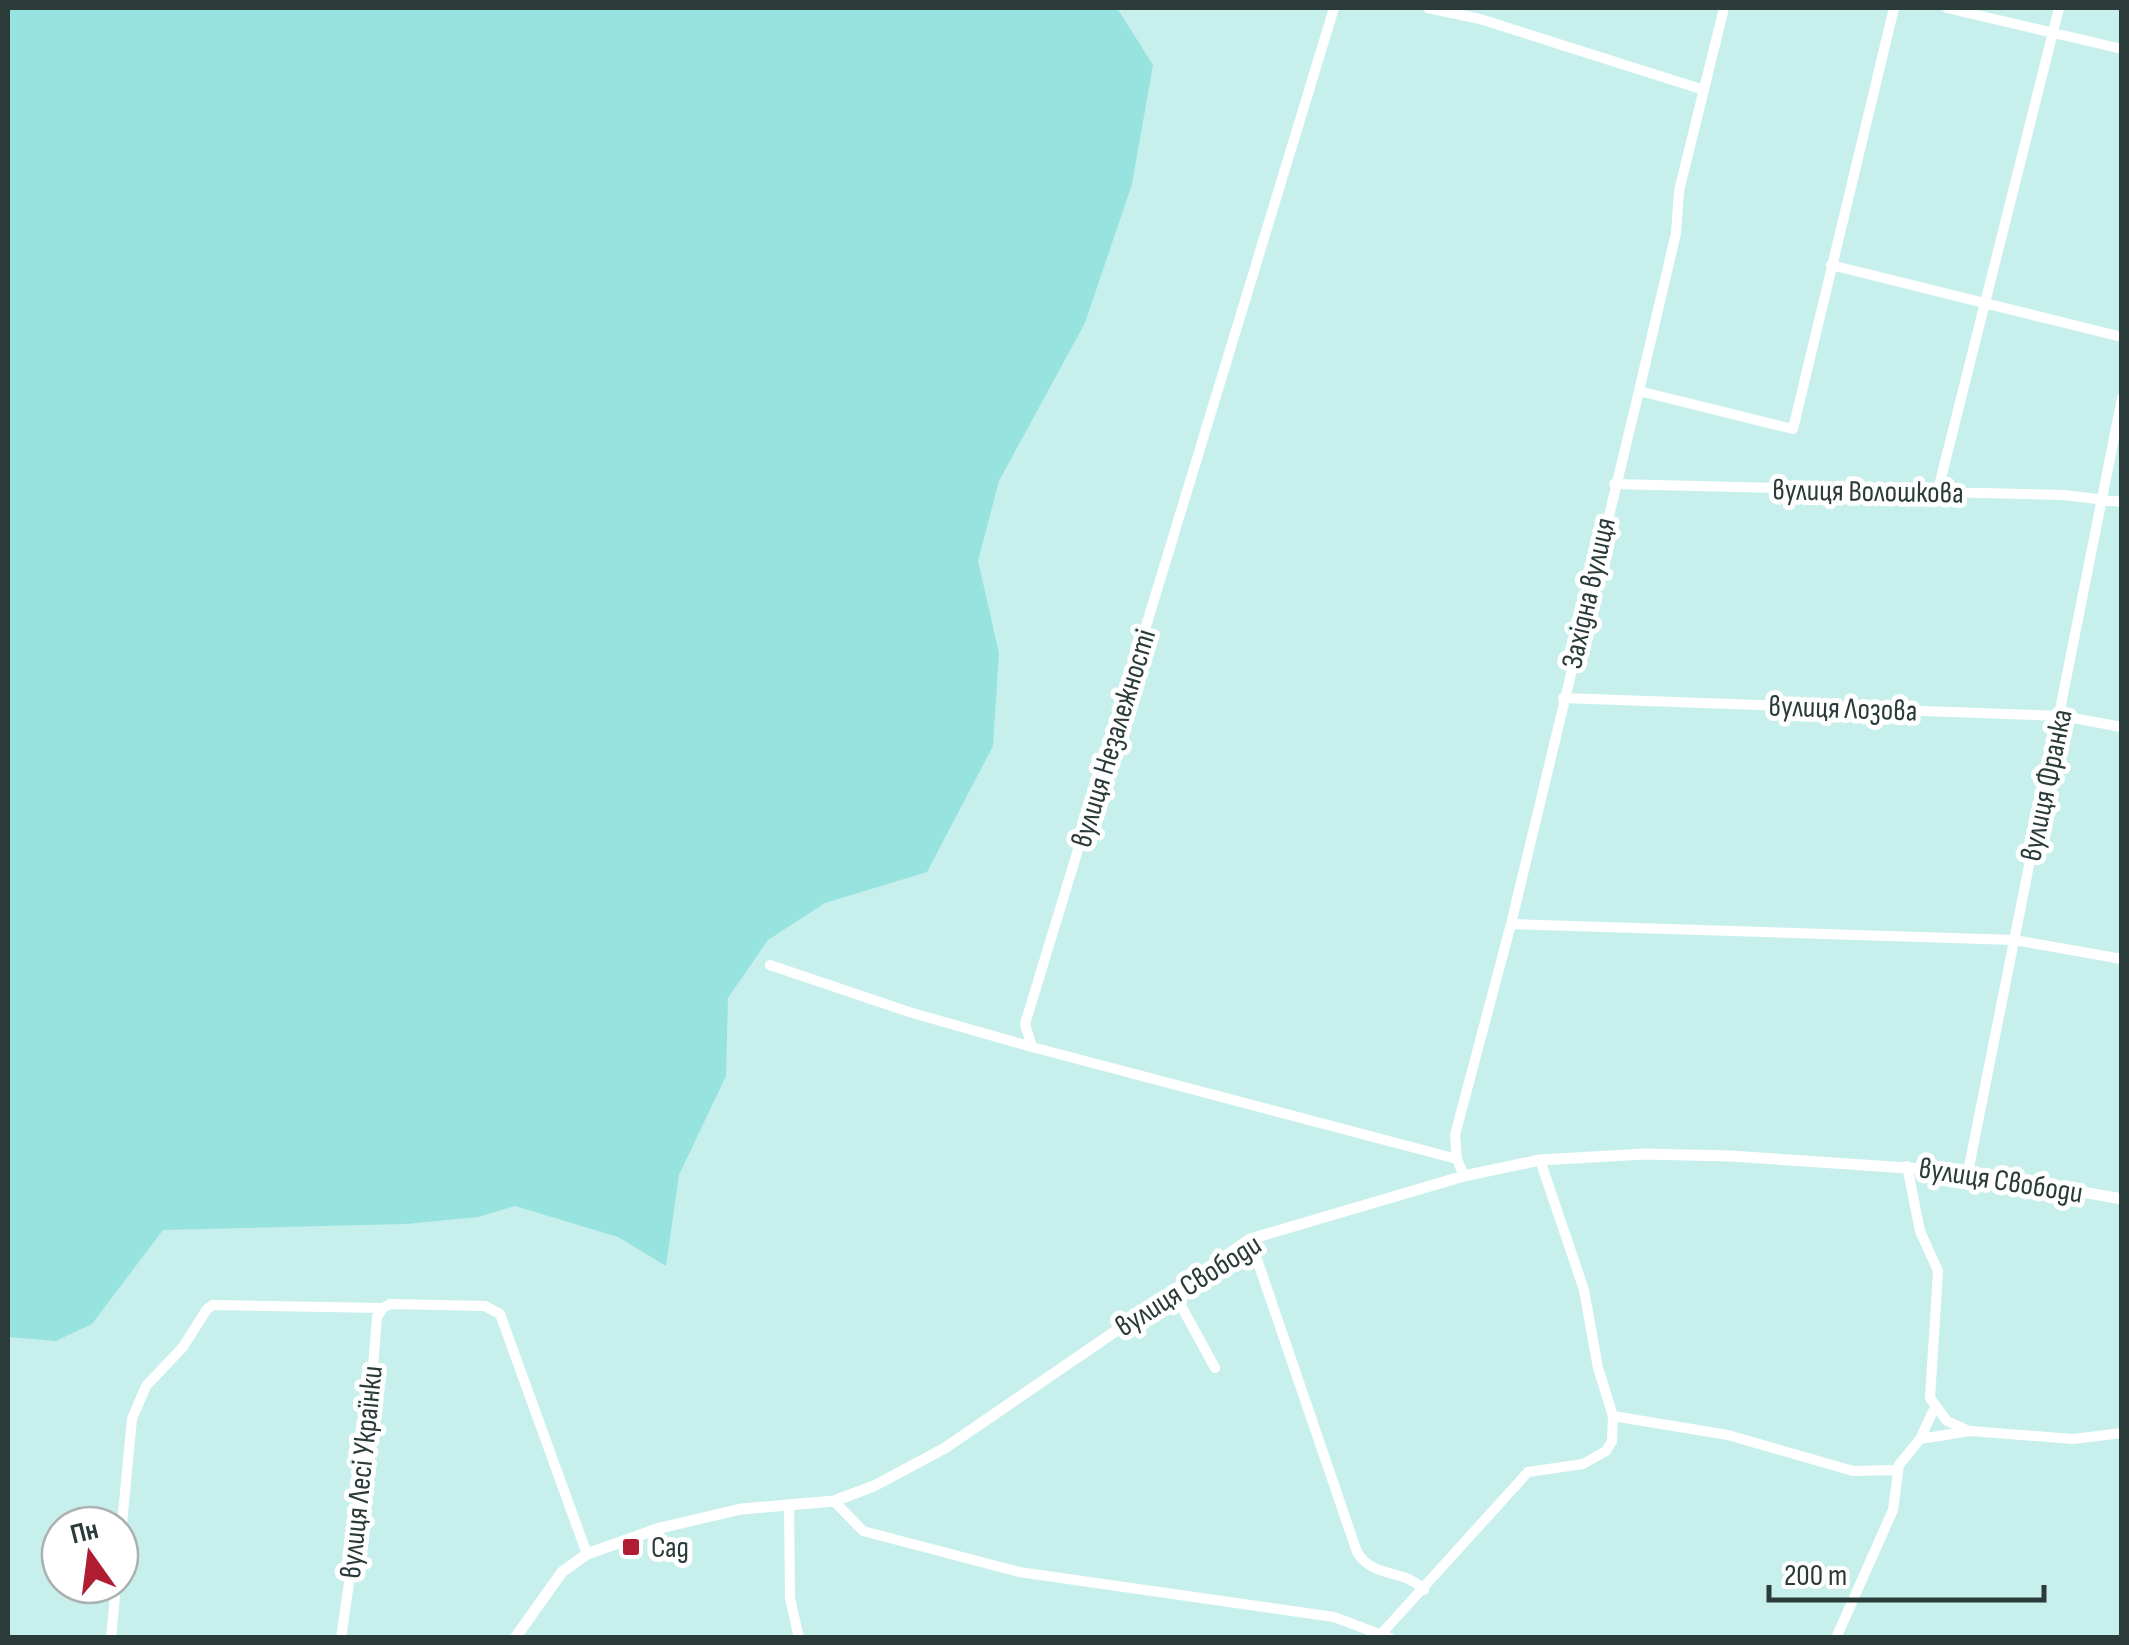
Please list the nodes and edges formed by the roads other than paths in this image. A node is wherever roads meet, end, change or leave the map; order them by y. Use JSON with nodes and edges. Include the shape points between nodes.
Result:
{"nodes":[{"id":1,"x":1334,"y":8,"type":"edge"},
{"id":2,"x":1428,"y":8,"type":"edge"},
{"id":3,"x":1724,"y":8,"type":"edge"},
{"id":4,"x":1894,"y":8,"type":"edge"},
{"id":5,"x":1948,"y":8,"type":"edge"},
{"id":6,"x":2059,"y":8,"type":"edge"},
{"id":7,"x":2054,"y":32,"type":"junction"},
{"id":8,"x":2122,"y":49,"type":"edge"},
{"id":9,"x":1704,"y":90,"type":"junction"},
{"id":10,"x":1831,"y":265,"type":"junction"},
{"id":11,"x":1982,"y":302,"type":"junction"},
{"id":12,"x":2122,"y":337,"type":"edge"},
{"id":13,"x":1639,"y":391,"type":"junction"},
{"id":14,"x":2122,"y":398,"type":"edge"},
{"id":15,"x":1614,"y":484,"type":"junction"},
{"id":16,"x":1937,"y":494,"type":"junction"},
{"id":17,"x":2100,"y":498,"type":"junction"},
{"id":18,"x":2122,"y":502,"type":"edge"},
{"id":19,"x":1563,"y":698,"type":"junction"},
{"id":20,"x":2062,"y":716,"type":"junction"},
{"id":21,"x":2122,"y":727,"type":"edge"},
{"id":22,"x":1512,"y":924,"type":"junction"},
{"id":23,"x":2014,"y":940,"type":"junction"},
{"id":24,"x":2122,"y":959,"type":"edge"},
{"id":25,"x":770,"y":965,"type":"dead end"},
{"id":26,"x":1032,"y":1047,"type":"junction"},
{"id":27,"x":1457,"y":1159,"type":"junction"},
{"id":28,"x":1540,"y":1160,"type":"junction"},
{"id":29,"x":1906,"y":1166,"type":"junction"},
{"id":30,"x":1968,"y":1172,"type":"junction"},
{"id":31,"x":1464,"y":1176,"type":"junction"},
{"id":32,"x":2122,"y":1199,"type":"edge"},
{"id":33,"x":1250,"y":1239,"type":"junction"},
{"id":34,"x":1174,"y":1291,"type":"junction"},
{"id":35,"x":383,"y":1308,"type":"junction"},
{"id":36,"x":1215,"y":1368,"type":"dead end"},
{"id":37,"x":1934,"y":1409,"type":"junction"},
{"id":38,"x":1613,"y":1416,"type":"junction"},
{"id":39,"x":1970,"y":1431,"type":"junction"},
{"id":40,"x":2122,"y":1433,"type":"edge"},
{"id":41,"x":1920,"y":1439,"type":"junction"},
{"id":42,"x":1897,"y":1470,"type":"junction"},
{"id":43,"x":834,"y":1501,"type":"junction"},
{"id":44,"x":124,"y":1505,"type":"edge"},
{"id":45,"x":789,"y":1505,"type":"junction"},
{"id":46,"x":587,"y":1554,"type":"junction"},
{"id":47,"x":1424,"y":1590,"type":"junction"},
{"id":48,"x":114,"y":1605,"type":"edge"},
{"id":49,"x":1387,"y":1635,"type":"edge"},
{"id":50,"x":111,"y":1638,"type":"edge"},
{"id":51,"x":341,"y":1638,"type":"edge"},
{"id":52,"x":516,"y":1638,"type":"edge"},
{"id":53,"x":798,"y":1638,"type":"edge"},
{"id":54,"x":1836,"y":1638,"type":"edge"}],
"edges":[{"from":1,"to":26,"type":"street","name":"вулиця Незалежності","via":[[1026,1014]]},
{"from":2,"to":9,"type":"street"},
{"from":3,"to":9,"type":"street","name":"Західна вулиця"},
{"from":4,"to":10,"type":"street"},
{"from":5,"to":7,"type":"street"},
{"from":6,"to":7,"type":"street"},
{"from":7,"to":8,"type":"street"},
{"from":7,"to":11,"type":"street"},
{"from":9,"to":13,"type":"street","name":"Західна вулиця"},
{"from":10,"to":11,"type":"street"},
{"from":10,"to":13,"type":"street","via":[[1794,430]]},
{"from":11,"to":12,"type":"street"},
{"from":11,"to":16,"type":"street"},
{"from":13,"to":15,"type":"street","name":"Західна вулиця"},
{"from":14,"to":17,"type":"street","name":"вулиця Франка"},
{"from":15,"to":16,"type":"street","name":"вулиця Волошкова"},
{"from":15,"to":19,"type":"street","name":"Західна вулиця"},
{"from":16,"to":17,"type":"street","name":"вулиця Волошкова"},
{"from":17,"to":18,"type":"street","name":"вулиця Волошкова"},
{"from":17,"to":20,"type":"street","name":"вулиця Франка"},
{"from":19,"to":20,"type":"street","name":"вулиця Лозова"},
{"from":19,"to":22,"type":"street","name":"Західна вулиця"},
{"from":20,"to":21,"type":"street","name":"вулиця Лозова"},
{"from":20,"to":23,"type":"street","name":"вулиця Франка"},
{"from":22,"to":23,"type":"street"},
{"from":22,"to":27,"type":"street","name":"Західна вулиця","via":[[1455,1135]]},
{"from":23,"to":24,"type":"street"},
{"from":23,"to":30,"type":"street","name":"вулиця Франка"},
{"from":25,"to":26,"type":"street"},
{"from":26,"to":27,"type":"street"},
{"from":27,"to":31,"type":"street","name":"Західна вулиця"},
{"from":28,"to":29,"type":"street","name":"вулиця Свободи","via":[[1681,1155]]},
{"from":28,"to":31,"type":"street","name":"вулиця Свободи"},
{"from":28,"to":38,"type":"street","via":[[1584,1290]]},
{"from":29,"to":30,"type":"street","name":"вулиця Свободи"},
{"from":29,"to":37,"type":"street","via":[[1920,1232],[1938,1272],[1929,1391]]},
{"from":30,"to":32,"type":"street","name":"вулиця Свободи"},
{"from":31,"to":33,"type":"street","name":"вулиця Свободи"},
{"from":33,"to":34,"type":"street","name":"вулиця Свободи"},
{"from":33,"to":47,"type":"street","via":[[1357,1552],[1365,1566],[1402,1574]]},
{"from":34,"to":36,"type":"street"},
{"from":34,"to":43,"type":"street","name":"вулиця Свободи","via":[[945,1448]]},
{"from":35,"to":44,"type":"street","via":[[213,1305],[146,1386],[132,1419]]},
{"from":35,"to":46,"type":"street","via":[[484,1306],[500,1314]]},
{"from":35,"to":51,"type":"street","name":"вулиця Лесі Українки"},
{"from":37,"to":39,"type":"street"},
{"from":37,"to":41,"type":"street"},
{"from":38,"to":42,"type":"street","via":[[1728,1434],[1854,1471]]},
{"from":38,"to":47,"type":"street","via":[[1606,1451],[1583,1464],[1528,1472]]},
{"from":39,"to":40,"type":"street","via":[[2073,1439]]},
{"from":39,"to":41,"type":"street"},
{"from":41,"to":42,"type":"street"},
{"from":42,"to":54,"type":"street","via":[[1893,1510]]},
{"from":43,"to":45,"type":"street","name":"вулиця Свободи"},
{"from":43,"to":49,"type":"street","via":[[862,1530],[1019,1572],[1334,1617]]},
{"from":45,"to":46,"type":"street","name":"вулиця Свободи","via":[[660,1528]]},
{"from":45,"to":53,"type":"street","via":[[790,1598]]},
{"from":46,"to":52,"type":"street","name":"вулиця Свободи","via":[[553,1583]]},
{"from":47,"to":49,"type":"street"},
{"from":48,"to":50,"type":"street"}]}
